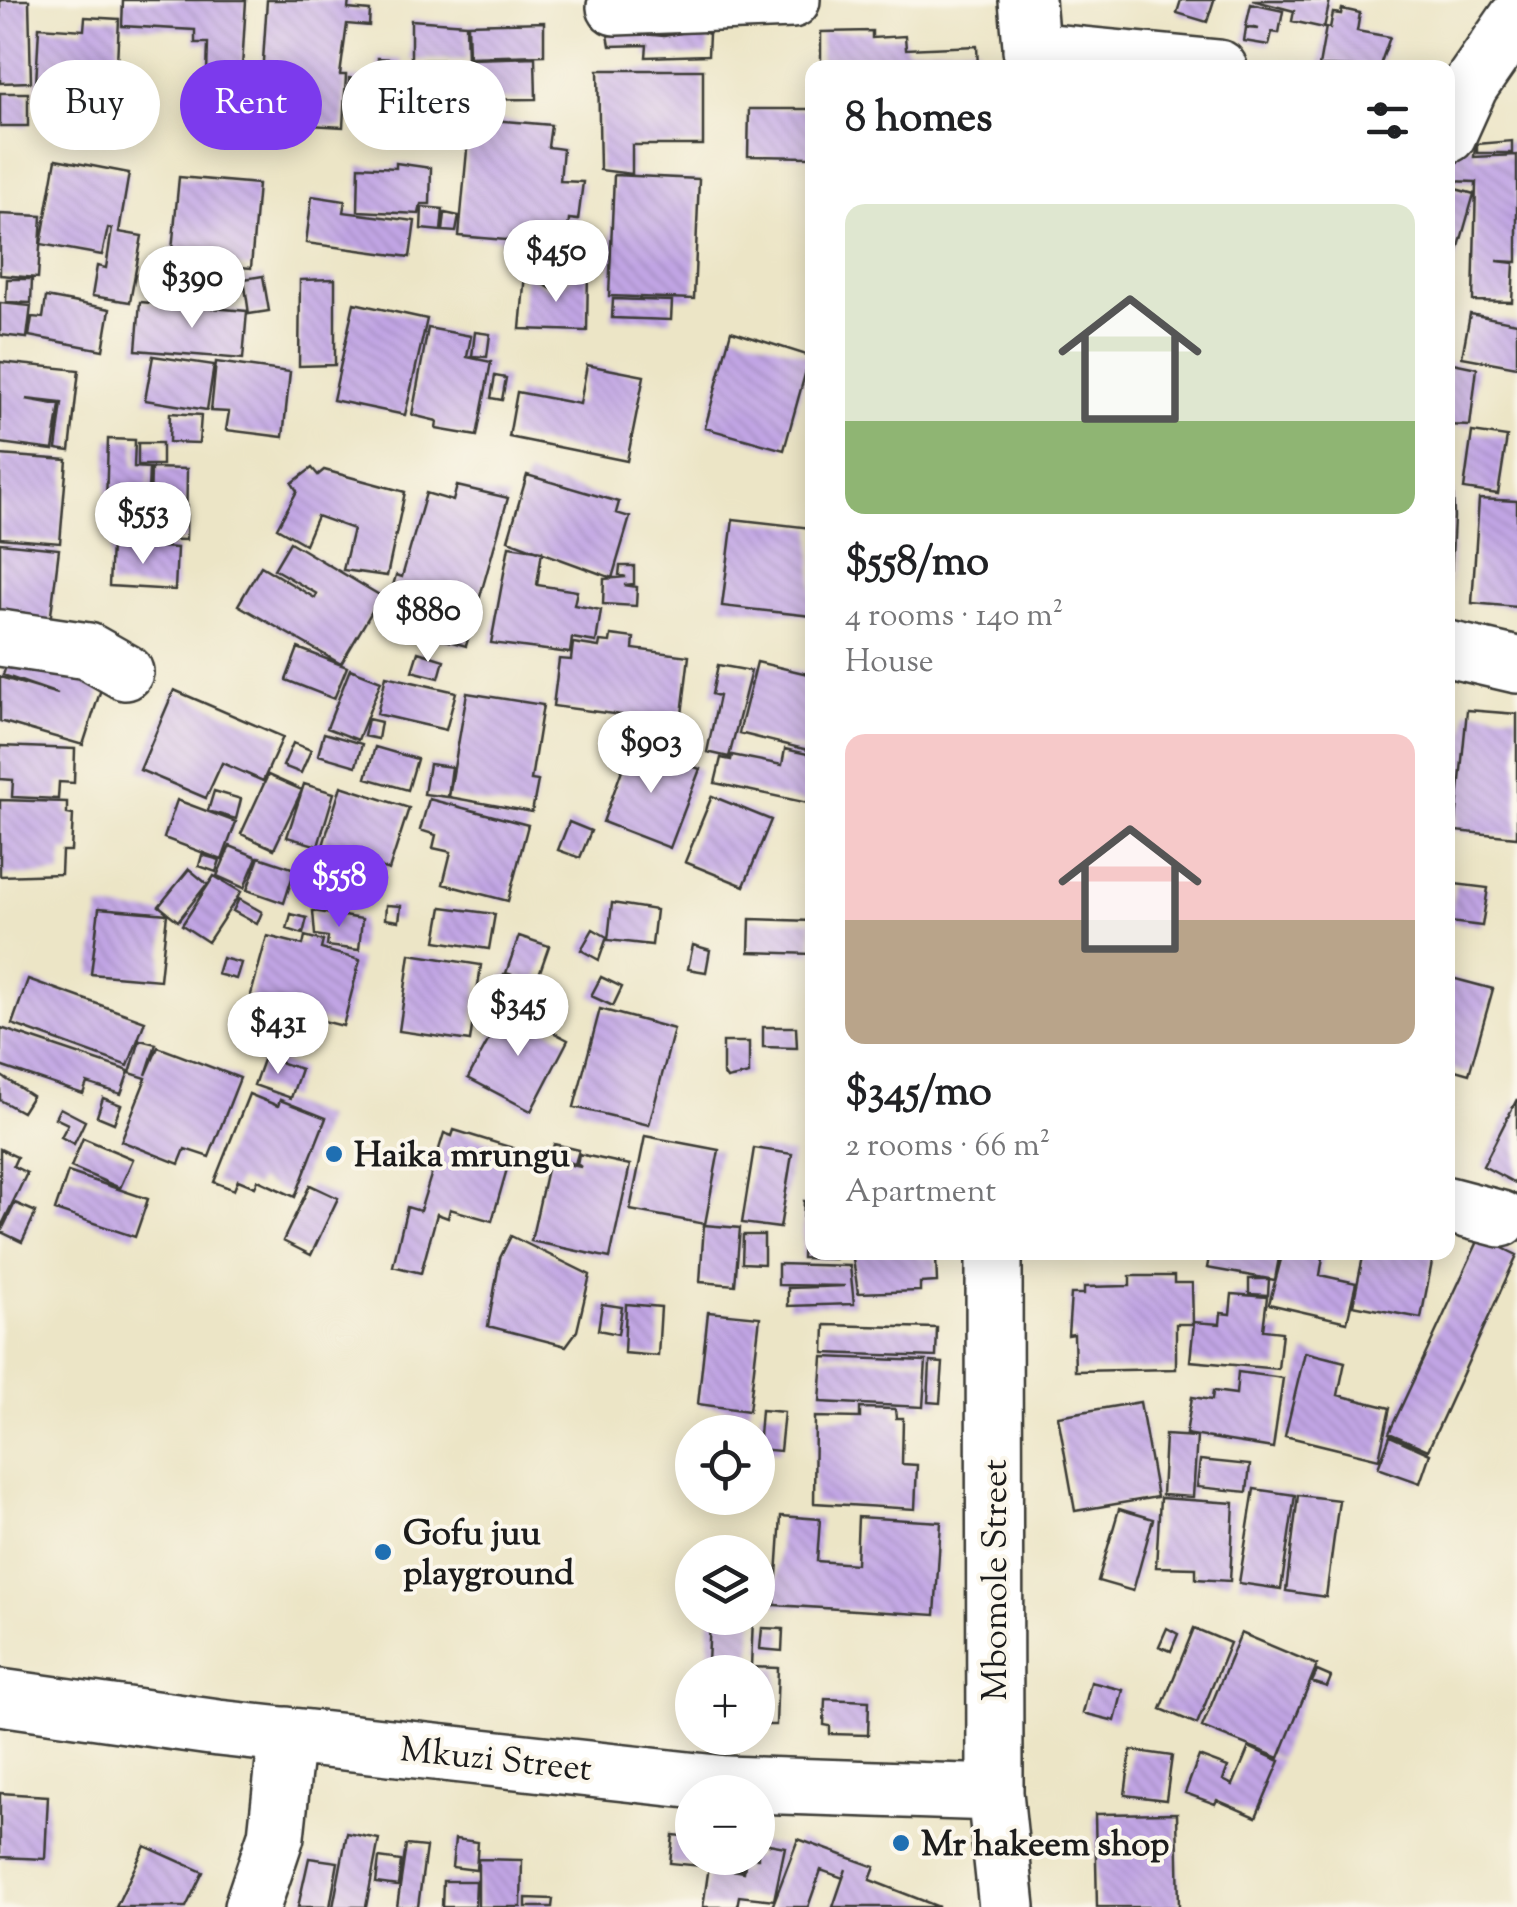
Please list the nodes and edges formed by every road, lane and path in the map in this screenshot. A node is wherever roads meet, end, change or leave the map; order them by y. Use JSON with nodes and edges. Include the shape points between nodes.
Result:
{"nodes":[{"id":1,"x":792,"y":0,"type":"edge"},
{"id":2,"x":615,"y":7,"type":"dead end"},
{"id":3,"x":1517,"y":18,"type":"edge"},
{"id":4,"x":1031,"y":39,"type":"edge"},
{"id":5,"x":1167,"y":60,"type":"edge"},
{"id":6,"x":1478,"y":89,"type":"edge"},
{"id":7,"x":1455,"y":124,"type":"edge"},
{"id":8,"x":0,"y":638,"type":"edge"},
{"id":9,"x":1455,"y":650,"type":"edge"},
{"id":10,"x":1517,"y":666,"type":"edge"},
{"id":11,"x":124,"y":672,"type":"dead end"},
{"id":12,"x":1455,"y":1207,"type":"edge"},
{"id":13,"x":1501,"y":1219,"type":"dead end"},
{"id":14,"x":994,"y":1260,"type":"edge"},
{"id":15,"x":0,"y":1697,"type":"edge"},
{"id":16,"x":286,"y":1735,"type":"junction"},
{"id":17,"x":995,"y":1793,"type":"junction"},
{"id":18,"x":252,"y":1907,"type":"edge"},
{"id":19,"x":1007,"y":1907,"type":"edge"}],
"edges":[{"from":1,"to":2,"type":"street"},
{"from":3,"to":6,"type":"street"},
{"from":4,"to":5,"type":"street"},
{"from":6,"to":7,"type":"street"},
{"from":8,"to":11,"type":"street","via":[[88,651]]},
{"from":9,"to":10,"type":"street"},
{"from":12,"to":13,"type":"street"},
{"from":14,"to":17,"type":"street","name":"Mbomole Street"},
{"from":15,"to":16,"type":"street","name":"Mkuzi Street"},
{"from":16,"to":17,"type":"street","name":"Mkuzi Street","via":[[725,1784]]},
{"from":16,"to":18,"type":"street","via":[[276,1836]]},
{"from":17,"to":19,"type":"street","name":"Mbomole Street"}]}
